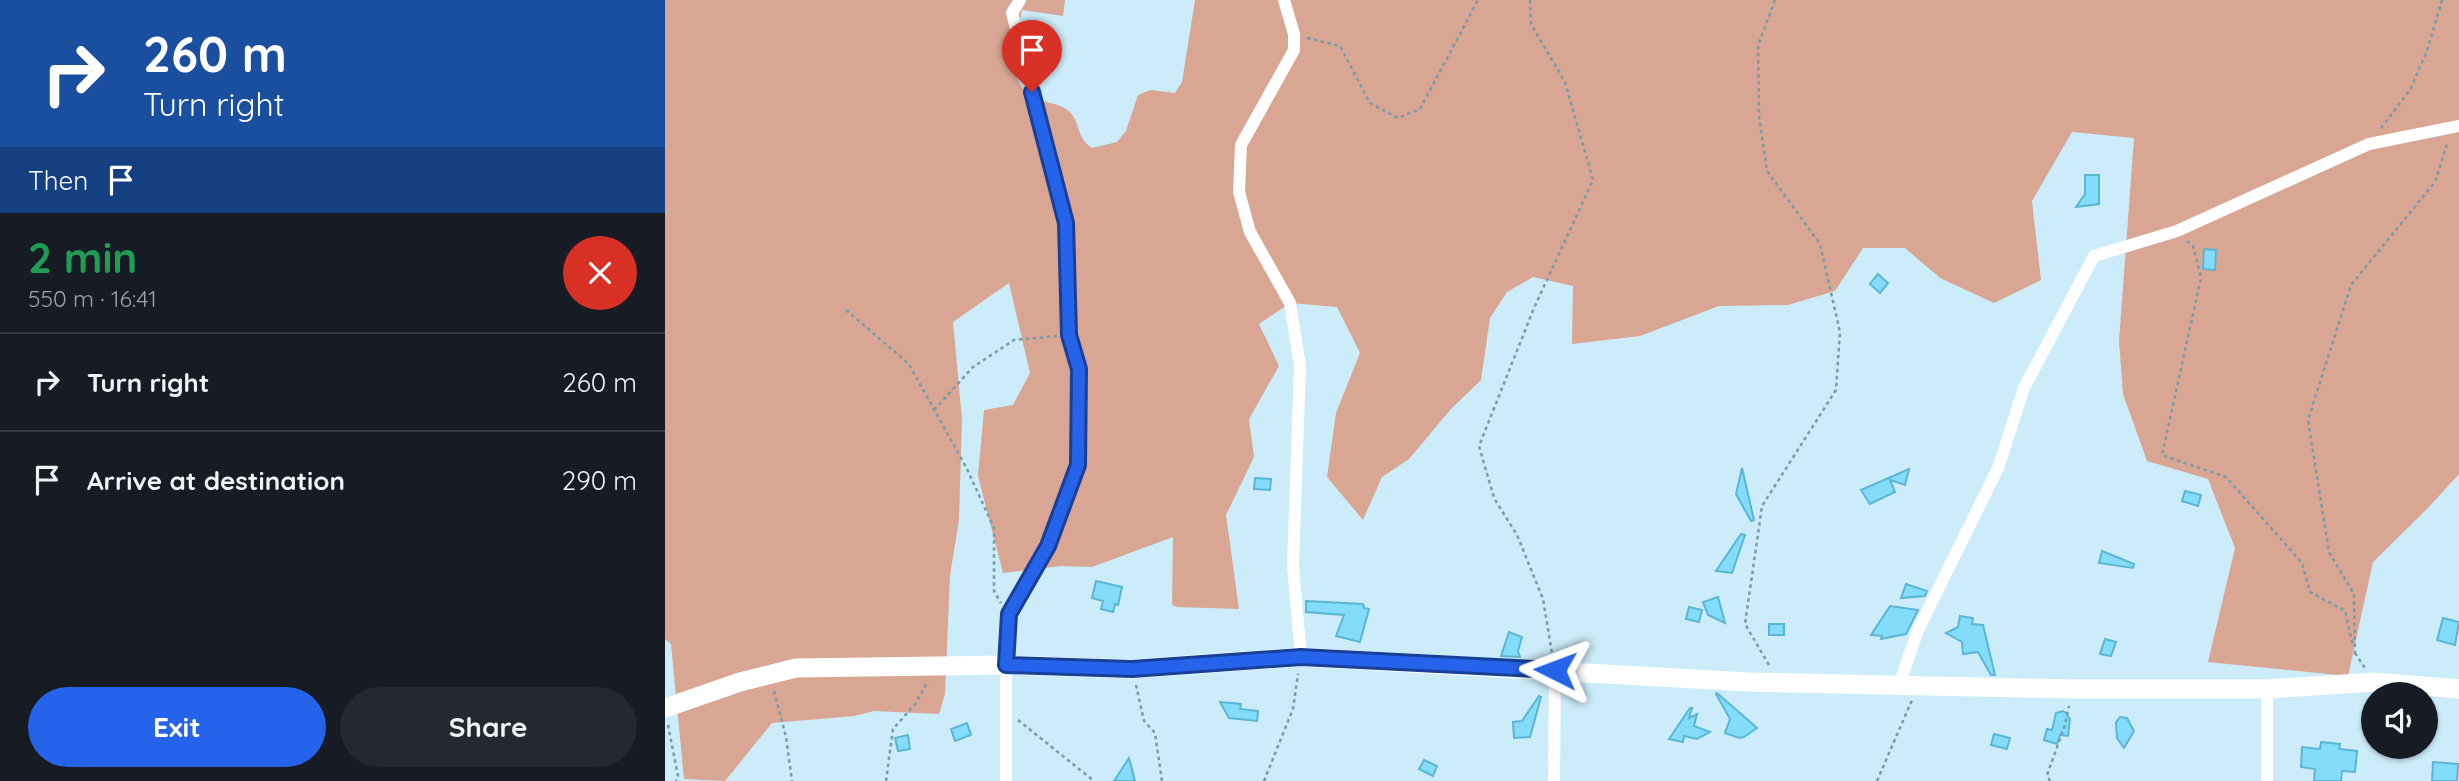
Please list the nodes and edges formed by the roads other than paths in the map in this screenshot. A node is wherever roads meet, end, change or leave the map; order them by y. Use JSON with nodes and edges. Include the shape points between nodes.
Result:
{"nodes":[{"id":1,"x":1020,"y":0,"type":"edge"},
{"id":2,"x":1284,"y":0,"type":"edge"},
{"id":3,"x":2456,"y":127,"type":"edge"},
{"id":4,"x":1301,"y":657,"type":"junction"},
{"id":5,"x":1006,"y":665,"type":"junction"},
{"id":6,"x":1555,"y":670,"type":"junction"},
{"id":7,"x":1909,"y":685,"type":"junction"},
{"id":8,"x":2459,"y":688,"type":"edge"},
{"id":9,"x":2267,"y":689,"type":"junction"},
{"id":10,"x":666,"y":716,"type":"edge"},
{"id":11,"x":1006,"y":781,"type":"edge"},
{"id":12,"x":1554,"y":781,"type":"edge"},
{"id":13,"x":2267,"y":781,"type":"edge"}],
"edges":[{"from":1,"to":5,"type":"street","via":[[1012,13],[1066,223],[1069,335],[1079,369],[1078,465],[1048,546],[1009,614]]},
{"from":2,"to":4,"type":"street","via":[[1294,50],[1241,145],[1240,192],[1250,232],[1290,303],[1300,366],[1293,566]]},
{"from":3,"to":7,"type":"street","via":[[2369,144],[2177,231],[2094,256],[2024,388],[1998,468],[1918,629]]},
{"from":4,"to":5,"type":"main road","via":[[1132,669]]},
{"from":4,"to":6,"type":"main road"},
{"from":5,"to":10,"type":"main road","via":[[796,668],[740,682]]},
{"from":5,"to":11,"type":"street"},
{"from":6,"to":7,"type":"main road"},
{"from":6,"to":12,"type":"street"},
{"from":7,"to":9,"type":"main road"},
{"from":8,"to":9,"type":"main road","via":[[2375,682]]},
{"from":9,"to":13,"type":"street"}]}
